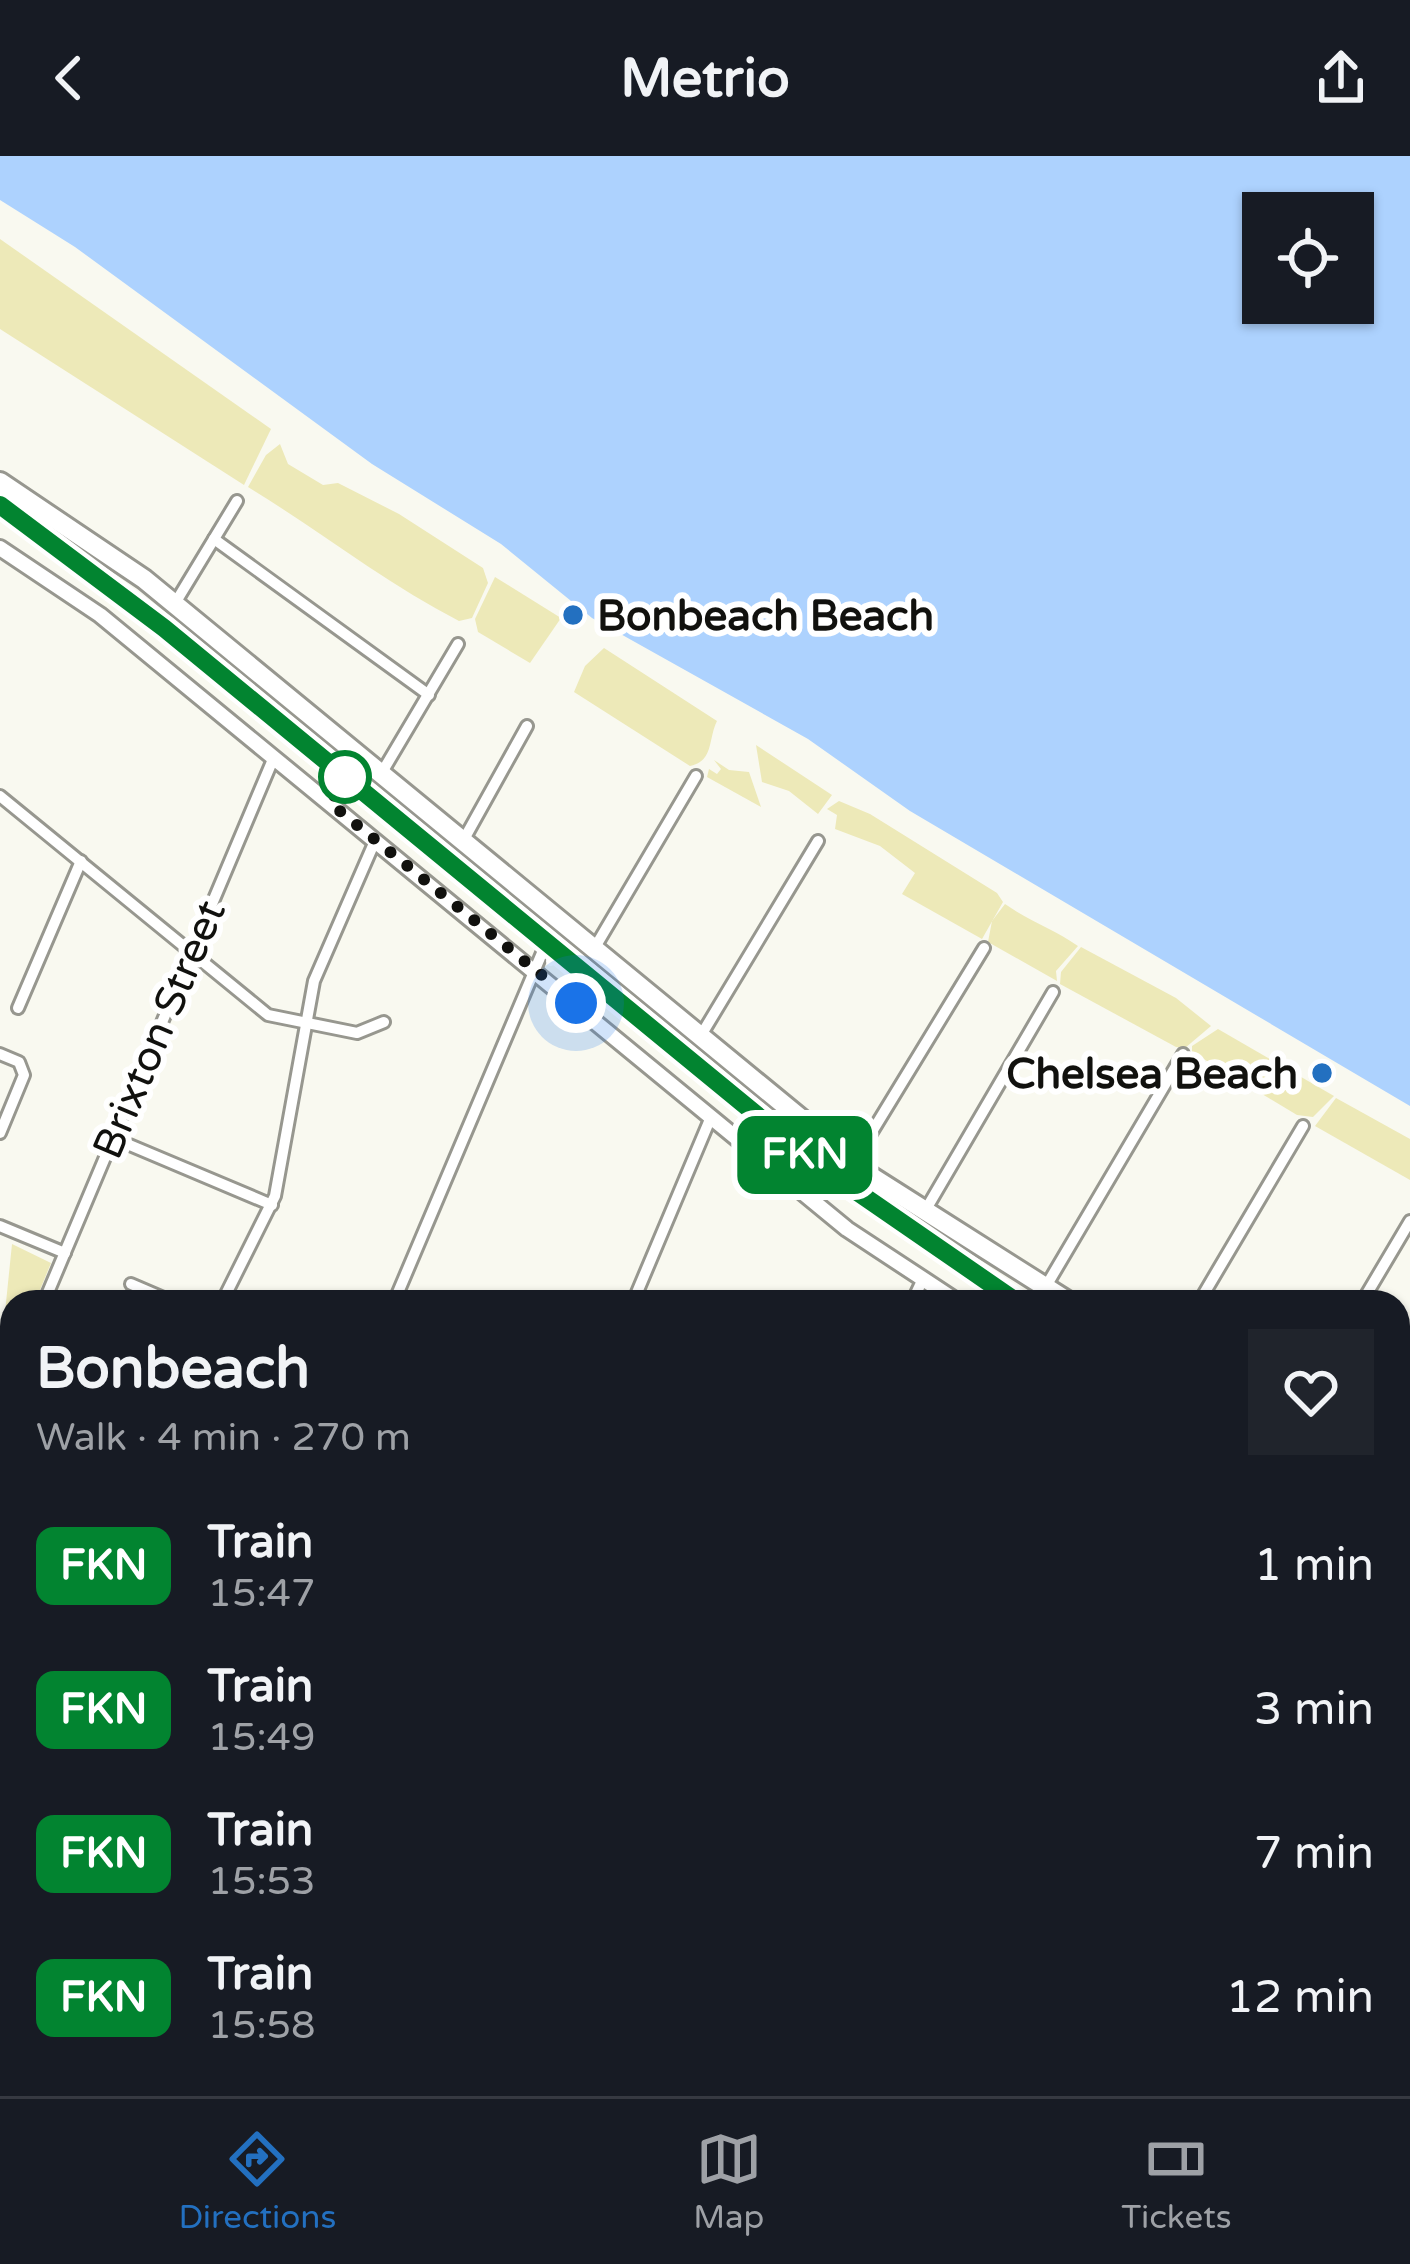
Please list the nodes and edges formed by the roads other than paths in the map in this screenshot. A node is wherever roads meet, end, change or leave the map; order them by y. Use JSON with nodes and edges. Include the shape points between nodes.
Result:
{"nodes":[{"id":1,"x":0,"y":482,"type":"edge"},
{"id":2,"x":237,"y":501,"type":"dead end"},
{"id":3,"x":214,"y":539,"type":"junction"},
{"id":4,"x":0,"y":548,"type":"edge"},
{"id":5,"x":175,"y":605,"type":"junction"},
{"id":6,"x":458,"y":644,"type":"dead end"},
{"id":7,"x":430,"y":695,"type":"junction"},
{"id":8,"x":527,"y":726,"type":"dead end"},
{"id":9,"x":274,"y":757,"type":"junction"},
{"id":10,"x":381,"y":774,"type":"junction"},
{"id":11,"x":696,"y":776,"type":"dead end"},
{"id":12,"x":0,"y":796,"type":"edge"},
{"id":13,"x":375,"y":841,"type":"junction"},
{"id":14,"x":463,"y":841,"type":"junction"},
{"id":15,"x":818,"y":841,"type":"dead end"},
{"id":16,"x":81,"y":861,"type":"junction"},
{"id":17,"x":569,"y":929,"type":"junction"},
{"id":18,"x":984,"y":948,"type":"dead end"},
{"id":19,"x":594,"y":949,"type":"junction"},
{"id":20,"x":190,"y":951,"type":"junction"},
{"id":21,"x":536,"y":971,"type":"junction"},
{"id":22,"x":1053,"y":992,"type":"dead end"},
{"id":23,"x":19,"y":1008,"type":"dead end"},
{"id":24,"x":384,"y":1022,"type":"dead end"},
{"id":25,"x":307,"y":1024,"type":"junction"},
{"id":26,"x":700,"y":1037,"type":"junction"},
{"id":27,"x":0,"y":1054,"type":"edge"},
{"id":28,"x":1183,"y":1054,"type":"dead end"},
{"id":29,"x":711,"y":1117,"type":"junction"},
{"id":30,"x":1303,"y":1126,"type":"dead end"},
{"id":31,"x":0,"y":1133,"type":"edge"},
{"id":32,"x":113,"y":1138,"type":"junction"},
{"id":33,"x":853,"y":1163,"type":"junction"},
{"id":34,"x":272,"y":1205,"type":"junction"},
{"id":35,"x":923,"y":1214,"type":"junction"},
{"id":36,"x":1410,"y":1221,"type":"edge"},
{"id":37,"x":0,"y":1226,"type":"edge"},
{"id":38,"x":65,"y":1253,"type":"junction"},
{"id":39,"x":922,"y":1281,"type":"junction"},
{"id":40,"x":131,"y":1285,"type":"dead end"},
{"id":41,"x":1045,"y":1288,"type":"junction"},
{"id":42,"x":49,"y":1290,"type":"edge"},
{"id":43,"x":143,"y":1290,"type":"edge"},
{"id":44,"x":228,"y":1290,"type":"edge"},
{"id":45,"x":399,"y":1290,"type":"edge"},
{"id":46,"x":638,"y":1290,"type":"edge"},
{"id":47,"x":918,"y":1290,"type":"edge"},
{"id":48,"x":937,"y":1290,"type":"edge"},
{"id":49,"x":1048,"y":1290,"type":"edge"},
{"id":50,"x":1206,"y":1290,"type":"edge"},
{"id":51,"x":1369,"y":1290,"type":"edge"}],
"edges":[{"from":1,"to":5,"type":"highway"},
{"from":2,"to":3,"type":"street"},
{"from":3,"to":5,"type":"street"},
{"from":3,"to":7,"type":"street"},
{"from":4,"to":9,"type":"street","via":[[100,615]]},
{"from":5,"to":10,"type":"highway"},
{"from":6,"to":7,"type":"street"},
{"from":7,"to":10,"type":"street"},
{"from":8,"to":14,"type":"street"},
{"from":9,"to":13,"type":"street"},
{"from":9,"to":20,"type":"street","name":"Brixton Street"},
{"from":10,"to":14,"type":"highway"},
{"from":11,"to":19,"type":"street"},
{"from":12,"to":16,"type":"street"},
{"from":13,"to":21,"type":"street"},
{"from":13,"to":25,"type":"street","via":[[315,978]]},
{"from":14,"to":17,"type":"highway"},
{"from":15,"to":26,"type":"street"},
{"from":16,"to":20,"type":"street"},
{"from":16,"to":23,"type":"street"},
{"from":17,"to":19,"type":"highway"},
{"from":17,"to":21,"type":"street","bridge":true},
{"from":18,"to":33,"type":"street"},
{"from":19,"to":26,"type":"highway"},
{"from":20,"to":25,"type":"street","via":[[270,1016]]},
{"from":20,"to":32,"type":"street","name":"Brixton Street"},
{"from":21,"to":29,"type":"street"},
{"from":21,"to":45,"type":"street"},
{"from":22,"to":35,"type":"street"},
{"from":24,"to":25,"type":"street","via":[[360,1033]]},
{"from":25,"to":34,"type":"street"},
{"from":26,"to":33,"type":"highway"},
{"from":27,"to":31,"type":"street","via":[[20,1063],[24,1075]]},
{"from":28,"to":41,"type":"street"},
{"from":29,"to":39,"type":"street"},
{"from":29,"to":46,"type":"street"},
{"from":30,"to":50,"type":"street"},
{"from":32,"to":34,"type":"street"},
{"from":32,"to":38,"type":"street","name":"Brixton Street"},
{"from":33,"to":35,"type":"highway"},
{"from":34,"to":44,"type":"street"},
{"from":35,"to":41,"type":"highway"},
{"from":36,"to":51,"type":"street"},
{"from":37,"to":38,"type":"street"},
{"from":38,"to":42,"type":"street","name":"Brixton Street"},
{"from":39,"to":47,"type":"street"},
{"from":39,"to":48,"type":"street"},
{"from":40,"to":43,"type":"street"},
{"from":41,"to":49,"type":"highway"}]}
